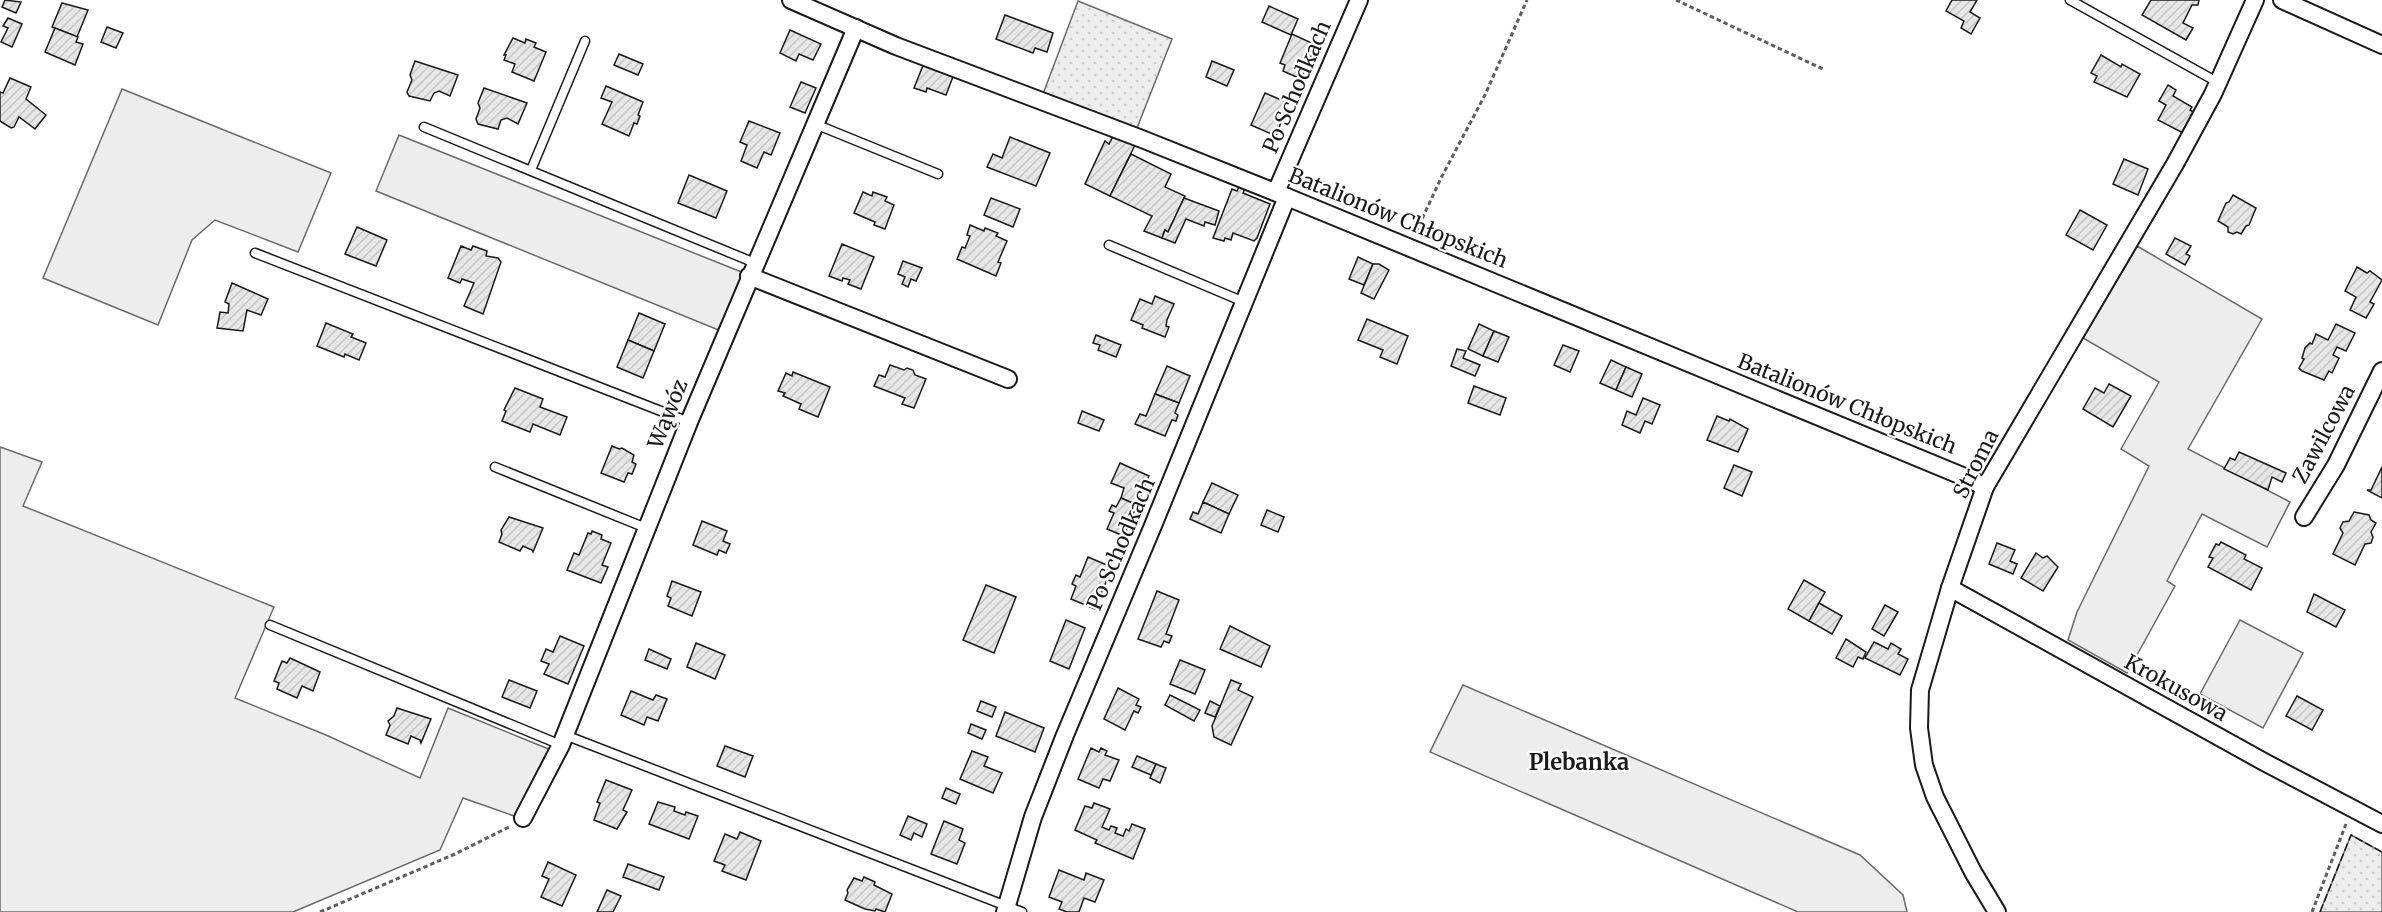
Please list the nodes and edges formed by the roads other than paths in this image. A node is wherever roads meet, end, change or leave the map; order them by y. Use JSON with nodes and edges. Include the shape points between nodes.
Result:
{"nodes":[{"id":1,"x":791,"y":0,"type":"edge"},
{"id":2,"x":1359,"y":0,"type":"edge"},
{"id":3,"x":2070,"y":0,"type":"edge"},
{"id":4,"x":2255,"y":0,"type":"edge"},
{"id":5,"x":2282,"y":0,"type":"edge"},
{"id":6,"x":856,"y":28,"type":"junction"},
{"id":7,"x":585,"y":41,"type":"dead end"},
{"id":8,"x":2382,"y":45,"type":"edge"},
{"id":9,"x":2218,"y":83,"type":"junction"},
{"id":10,"x":815,"y":124,"type":"junction"},
{"id":11,"x":424,"y":128,"type":"dead end"},
{"id":12,"x":531,"y":170,"type":"junction"},
{"id":13,"x":938,"y":174,"type":"dead end"},
{"id":14,"x":1282,"y":195,"type":"junction"},
{"id":15,"x":1109,"y":245,"type":"dead end"},
{"id":16,"x":255,"y":253,"type":"dead end"},
{"id":17,"x":752,"y":270,"type":"junction"},
{"id":18,"x":1244,"y":302,"type":"junction"},
{"id":19,"x":2382,"y":370,"type":"edge"},
{"id":20,"x":1008,"y":379,"type":"dead end"},
{"id":21,"x":689,"y":422,"type":"junction"},
{"id":22,"x":495,"y":467,"type":"dead end"},
{"id":23,"x":1985,"y":487,"type":"junction"},
{"id":24,"x":2304,"y":517,"type":"dead end"},
{"id":25,"x":646,"y":528,"type":"junction"},
{"id":26,"x":1950,"y":588,"type":"junction"},
{"id":27,"x":270,"y":625,"type":"dead end"},
{"id":28,"x":563,"y":740,"type":"junction"},
{"id":29,"x":523,"y":818,"type":"dead end"},
{"id":30,"x":2382,"y":824,"type":"edge"},
{"id":31,"x":1005,"y":908,"type":"edge"},
{"id":32,"x":1022,"y":912,"type":"edge"},
{"id":33,"x":1997,"y":912,"type":"edge"}],
"edges":[{"from":1,"to":6,"type":"street","name":"Batalionów Chłopskich"},
{"from":2,"to":14,"type":"street","name":"Po Schodkach"},
{"from":3,"to":9,"type":"lane"},
{"from":4,"to":9,"type":"street","name":"Stroma"},
{"from":5,"to":8,"type":"street"},
{"from":6,"to":10,"type":"street","name":"Wąwóz"},
{"from":6,"to":14,"type":"street","name":"Batalionów Chłopskich"},
{"from":7,"to":12,"type":"lane"},
{"from":9,"to":23,"type":"street","name":"Stroma","via":[[2175,164]]},
{"from":10,"to":13,"type":"lane"},
{"from":10,"to":17,"type":"street","name":"Wąwóz"},
{"from":11,"to":12,"type":"lane"},
{"from":12,"to":17,"type":"lane"},
{"from":14,"to":18,"type":"street","name":"Po Schodkach"},
{"from":14,"to":23,"type":"street","name":"Batalionów Chłopskich"},
{"from":15,"to":18,"type":"lane"},
{"from":16,"to":21,"type":"lane"},
{"from":17,"to":20,"type":"street"},
{"from":17,"to":21,"type":"street","name":"Wąwóz"},
{"from":18,"to":31,"type":"street","name":"Po Schodkach","via":[[1065,735],[1033,817]]},
{"from":19,"to":24,"type":"street","name":"Zawilcowa","via":[[2336,465]]},
{"from":21,"to":25,"type":"street","name":"Wąwóz"},
{"from":22,"to":25,"type":"lane"},
{"from":23,"to":26,"type":"street","name":"Stroma"},
{"from":25,"to":28,"type":"street","name":"Wąwóz"},
{"from":26,"to":30,"type":"street","name":"Krokusowa"},
{"from":26,"to":33,"type":"street","name":"Stroma","via":[[1920,690],[1919,728],[1924,765],[1944,816]]},
{"from":27,"to":28,"type":"lane"},
{"from":28,"to":29,"type":"street","name":"Wąwóz"},
{"from":28,"to":31,"type":"lane"},
{"from":31,"to":32,"type":"lane"}]}
